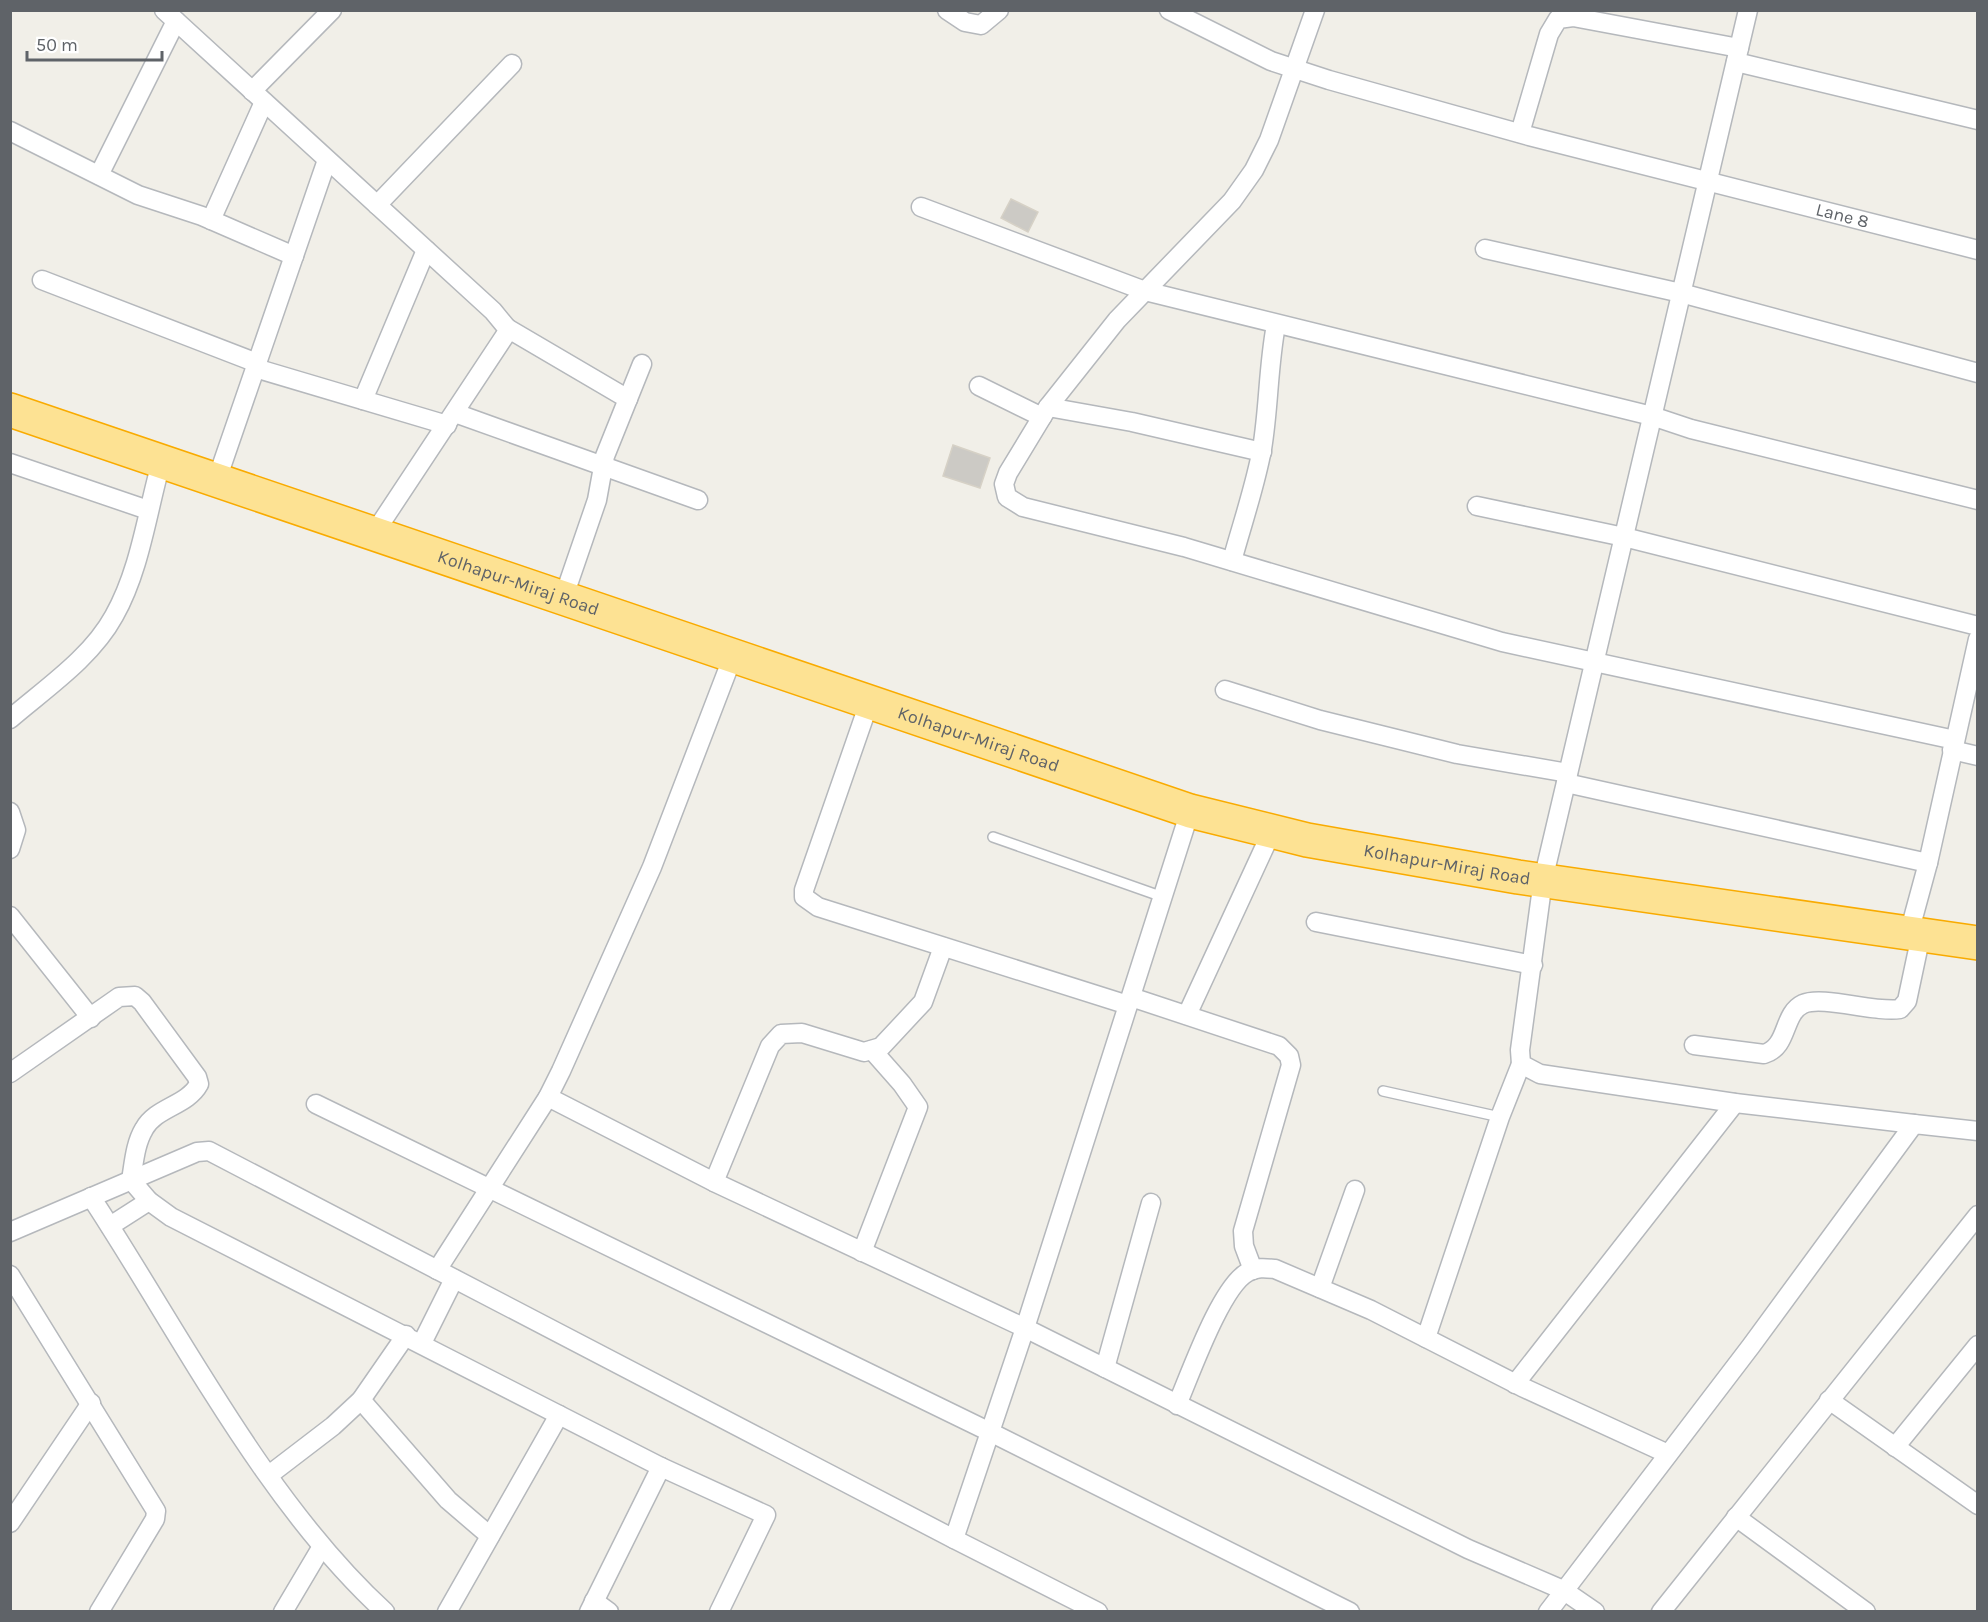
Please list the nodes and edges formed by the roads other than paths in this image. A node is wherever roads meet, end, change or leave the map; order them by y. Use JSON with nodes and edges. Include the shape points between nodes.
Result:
{"nodes":[{"id":1,"x":332,"y":10,"type":"edge"},
{"id":2,"x":947,"y":10,"type":"edge"},
{"id":3,"x":999,"y":10,"type":"edge"},
{"id":4,"x":1168,"y":10,"type":"edge"},
{"id":5,"x":1315,"y":10,"type":"edge"},
{"id":6,"x":1748,"y":10,"type":"edge"},
{"id":7,"x":170,"y":16,"type":"edge"},
{"id":8,"x":1738,"y":55,"type":"junction"},
{"id":9,"x":512,"y":64,"type":"dead end"},
{"id":10,"x":1292,"y":68,"type":"junction"},
{"id":11,"x":258,"y":97,"type":"junction"},
{"id":12,"x":1977,"y":120,"type":"edge"},
{"id":13,"x":10,"y":131,"type":"edge"},
{"id":14,"x":1520,"y":134,"type":"junction"},
{"id":15,"x":327,"y":160,"type":"junction"},
{"id":16,"x":99,"y":175,"type":"junction"},
{"id":17,"x":1708,"y":181,"type":"junction"},
{"id":18,"x":377,"y":205,"type":"junction"},
{"id":19,"x":921,"y":207,"type":"dead end"},
{"id":20,"x":211,"y":220,"type":"junction"},
{"id":21,"x":1485,"y":249,"type":"dead end"},
{"id":22,"x":426,"y":250,"type":"junction"},
{"id":23,"x":1977,"y":250,"type":"edge"},
{"id":24,"x":294,"y":256,"type":"junction"},
{"id":25,"x":42,"y":280,"type":"dead end"},
{"id":26,"x":1145,"y":291,"type":"junction"},
{"id":27,"x":1681,"y":293,"type":"junction"},
{"id":28,"x":1276,"y":325,"type":"junction"},
{"id":29,"x":507,"y":328,"type":"junction"},
{"id":30,"x":642,"y":364,"type":"dead end"},
{"id":31,"x":256,"y":365,"type":"junction"},
{"id":32,"x":1977,"y":373,"type":"edge"},
{"id":33,"x":979,"y":386,"type":"dead end"},
{"id":34,"x":628,"y":399,"type":"junction"},
{"id":35,"x":363,"y":400,"type":"junction"},
{"id":36,"x":10,"y":410,"type":"edge"},
{"id":37,"x":1045,"y":412,"type":"junction"},
{"id":38,"x":1653,"y":416,"type":"junction"},
{"id":39,"x":451,"y":419,"type":"junction"},
{"id":40,"x":1262,"y":452,"type":"junction"},
{"id":41,"x":10,"y":463,"type":"edge"},
{"id":42,"x":160,"y":463,"type":"junction"},
{"id":43,"x":603,"y":465,"type":"junction"},
{"id":44,"x":216,"y":482,"type":"junction"},
{"id":45,"x":699,"y":500,"type":"dead end"},
{"id":46,"x":1977,"y":500,"type":"edge"},
{"id":47,"x":1477,"y":506,"type":"dead end"},
{"id":48,"x":148,"y":510,"type":"junction"},
{"id":49,"x":373,"y":535,"type":"junction"},
{"id":50,"x":1624,"y":537,"type":"junction"},
{"id":51,"x":1232,"y":561,"type":"junction"},
{"id":52,"x":563,"y":599,"type":"junction"},
{"id":53,"x":1977,"y":626,"type":"edge"},
{"id":54,"x":1977,"y":639,"type":"edge"},
{"id":55,"x":733,"y":656,"type":"junction"},
{"id":56,"x":1594,"y":662,"type":"junction"},
{"id":57,"x":1225,"y":690,"type":"dead end"},
{"id":58,"x":869,"y":703,"type":"junction"},
{"id":59,"x":10,"y":719,"type":"edge"},
{"id":60,"x":1954,"y":745,"type":"junction"},
{"id":61,"x":1977,"y":756,"type":"edge"},
{"id":62,"x":1567,"y":778,"type":"junction"},
{"id":63,"x":1190,"y":811,"type":"junction"},
{"id":64,"x":10,"y":812,"type":"edge"},
{"id":65,"x":1272,"y":831,"type":"junction"},
{"id":66,"x":993,"y":837,"type":"dead end"},
{"id":67,"x":10,"y":849,"type":"edge"},
{"id":68,"x":1928,"y":862,"type":"junction"},
{"id":69,"x":1543,"y":880,"type":"junction"},
{"id":70,"x":1163,"y":897,"type":"junction"},
{"id":71,"x":10,"y":916,"type":"edge"},
{"id":72,"x":1316,"y":922,"type":"dead end"},
{"id":73,"x":1915,"y":934,"type":"junction"},
{"id":74,"x":1977,"y":943,"type":"edge"},
{"id":75,"x":943,"y":947,"type":"junction"},
{"id":76,"x":1533,"y":965,"type":"junction"},
{"id":77,"x":1130,"y":1001,"type":"junction"},
{"id":78,"x":1187,"y":1015,"type":"junction"},
{"id":79,"x":91,"y":1018,"type":"junction"},
{"id":80,"x":1694,"y":1045,"type":"dead end"},
{"id":81,"x":872,"y":1050,"type":"junction"},
{"id":82,"x":1521,"y":1064,"type":"junction"},
{"id":83,"x":10,"y":1073,"type":"edge"},
{"id":84,"x":1383,"y":1091,"type":"dead end"},
{"id":85,"x":548,"y":1097,"type":"junction"},
{"id":86,"x":1735,"y":1103,"type":"junction"},
{"id":87,"x":316,"y":1104,"type":"dead end"},
{"id":88,"x":1500,"y":1117,"type":"junction"},
{"id":89,"x":1914,"y":1124,"type":"junction"},
{"id":90,"x":1977,"y":1131,"type":"edge"},
{"id":91,"x":131,"y":1180,"type":"junction"},
{"id":92,"x":714,"y":1182,"type":"junction"},
{"id":93,"x":488,"y":1189,"type":"junction"},
{"id":94,"x":1355,"y":1190,"type":"dead end"},
{"id":95,"x":91,"y":1197,"type":"junction"},
{"id":96,"x":149,"y":1201,"type":"junction"},
{"id":97,"x":1151,"y":1203,"type":"dead end"},
{"id":98,"x":1974,"y":1225,"type":"edge"},
{"id":99,"x":110,"y":1226,"type":"junction"},
{"id":100,"x":10,"y":1232,"type":"edge"},
{"id":101,"x":862,"y":1252,"type":"junction"},
{"id":102,"x":437,"y":1270,"type":"junction"},
{"id":103,"x":1253,"y":1270,"type":"junction"},
{"id":104,"x":10,"y":1275,"type":"edge"},
{"id":105,"x":454,"y":1279,"type":"junction"},
{"id":106,"x":1320,"y":1288,"type":"junction"},
{"id":107,"x":1025,"y":1328,"type":"junction"},
{"id":108,"x":1426,"y":1338,"type":"junction"},
{"id":109,"x":414,"y":1339,"type":"junction"},
{"id":110,"x":1977,"y":1345,"type":"edge"},
{"id":111,"x":1105,"y":1368,"type":"junction"},
{"id":112,"x":1515,"y":1384,"type":"junction"},
{"id":113,"x":361,"y":1400,"type":"junction"},
{"id":114,"x":1829,"y":1400,"type":"junction"},
{"id":115,"x":91,"y":1403,"type":"junction"},
{"id":116,"x":1177,"y":1405,"type":"junction"},
{"id":117,"x":559,"y":1415,"type":"junction"},
{"id":118,"x":990,"y":1432,"type":"junction"},
{"id":119,"x":1895,"y":1447,"type":"junction"},
{"id":120,"x":1668,"y":1454,"type":"junction"},
{"id":121,"x":661,"y":1467,"type":"junction"},
{"id":122,"x":269,"y":1475,"type":"junction"},
{"id":123,"x":1977,"y":1505,"type":"edge"},
{"id":124,"x":1736,"y":1517,"type":"junction"},
{"id":125,"x":10,"y":1523,"type":"edge"},
{"id":126,"x":490,"y":1536,"type":"junction"},
{"id":127,"x":954,"y":1539,"type":"junction"},
{"id":128,"x":321,"y":1548,"type":"junction"},
{"id":129,"x":1563,"y":1590,"type":"junction"},
{"id":130,"x":597,"y":1608,"type":"edge"},
{"id":131,"x":99,"y":1611,"type":"edge"},
{"id":132,"x":283,"y":1611,"type":"edge"},
{"id":133,"x":385,"y":1611,"type":"edge"},
{"id":134,"x":447,"y":1611,"type":"edge"},
{"id":135,"x":719,"y":1611,"type":"edge"},
{"id":136,"x":1098,"y":1611,"type":"edge"},
{"id":137,"x":1350,"y":1611,"type":"edge"},
{"id":138,"x":1548,"y":1611,"type":"edge"},
{"id":139,"x":1595,"y":1611,"type":"edge"},
{"id":140,"x":1661,"y":1611,"type":"edge"},
{"id":141,"x":1866,"y":1611,"type":"edge"}],
"edges":[{"from":1,"to":11,"type":"street"},
{"from":2,"to":3,"type":"street","via":[[965,22],[981,25]]},
{"from":4,"to":10,"type":"street","name":"Lane 8"},
{"from":5,"to":10,"type":"street"},
{"from":6,"to":8,"type":"street"},
{"from":7,"to":11,"type":"street"},
{"from":7,"to":16,"type":"street"},
{"from":8,"to":12,"type":"street"},
{"from":8,"to":14,"type":"street","via":[[1573,17],[1558,19],[1549,34]]},
{"from":8,"to":17,"type":"street"},
{"from":9,"to":18,"type":"street"},
{"from":10,"to":14,"type":"street","name":"Lane 8"},
{"from":10,"to":26,"type":"street","via":[[1269,140],[1254,170],[1232,201]]},
{"from":11,"to":15,"type":"street"},
{"from":11,"to":20,"type":"street"},
{"from":13,"to":16,"type":"street"},
{"from":14,"to":17,"type":"street","name":"Lane 8"},
{"from":15,"to":18,"type":"street"},
{"from":15,"to":24,"type":"street"},
{"from":16,"to":20,"type":"street","via":[[138,195]]},
{"from":17,"to":23,"type":"street","name":"Lane 8"},
{"from":17,"to":27,"type":"street"},
{"from":18,"to":22,"type":"street"},
{"from":19,"to":26,"type":"street"},
{"from":20,"to":24,"type":"street"},
{"from":21,"to":27,"type":"street"},
{"from":22,"to":29,"type":"street"},
{"from":22,"to":35,"type":"street"},
{"from":24,"to":31,"type":"street"},
{"from":25,"to":31,"type":"street"},
{"from":26,"to":28,"type":"street"},
{"from":26,"to":37,"type":"street","via":[[1117,320]]},
{"from":27,"to":32,"type":"street"},
{"from":27,"to":38,"type":"street"},
{"from":28,"to":38,"type":"street"},
{"from":28,"to":40,"type":"street"},
{"from":29,"to":34,"type":"street"},
{"from":29,"to":39,"type":"street"},
{"from":30,"to":34,"type":"street"},
{"from":31,"to":35,"type":"street"},
{"from":31,"to":44,"type":"street"},
{"from":33,"to":37,"type":"street"},
{"from":34,"to":43,"type":"street"},
{"from":35,"to":39,"type":"street"},
{"from":36,"to":42,"type":"highway","name":"Kolhapur-Miraj Road"},
{"from":37,"to":40,"type":"street","via":[[1132,422]]},
{"from":37,"to":51,"type":"street","via":[[1004,484],[1003,491],[1014,502]]},
{"from":38,"to":46,"type":"street","via":[[1691,429]]},
{"from":38,"to":50,"type":"street"},
{"from":39,"to":43,"type":"street"},
{"from":39,"to":49,"type":"street"},
{"from":40,"to":51,"type":"street"},
{"from":41,"to":48,"type":"street"},
{"from":42,"to":44,"type":"highway","name":"Kolhapur-Miraj Road"},
{"from":42,"to":48,"type":"street"},
{"from":43,"to":45,"type":"street"},
{"from":43,"to":52,"type":"street","via":[[597,500]]},
{"from":44,"to":49,"type":"highway","name":"Kolhapur-Miraj Road"},
{"from":47,"to":50,"type":"street"},
{"from":48,"to":59,"type":"street","via":[[129,584],[114,617],[93,646]]},
{"from":49,"to":52,"type":"highway","name":"Kolhapur-Miraj Road"},
{"from":50,"to":53,"type":"street"},
{"from":50,"to":56,"type":"street"},
{"from":51,"to":56,"type":"street","via":[[1502,642]]},
{"from":52,"to":55,"type":"highway","name":"Kolhapur-Miraj Road"},
{"from":54,"to":60,"type":"street"},
{"from":55,"to":58,"type":"highway","name":"Kolhapur-Miraj Road"},
{"from":55,"to":85,"type":"street","via":[[652,867]]},
{"from":56,"to":60,"type":"street"},
{"from":56,"to":62,"type":"street"},
{"from":57,"to":62,"type":"street","via":[[1320,720]]},
{"from":58,"to":63,"type":"highway","name":"Kolhapur-Miraj Road"},
{"from":58,"to":75,"type":"street","via":[[804,897],[818,907]]},
{"from":60,"to":61,"type":"street"},
{"from":60,"to":68,"type":"street"},
{"from":62,"to":68,"type":"street"},
{"from":62,"to":69,"type":"street"},
{"from":63,"to":65,"type":"highway","name":"Kolhapur-Miraj Road"},
{"from":63,"to":70,"type":"street"},
{"from":64,"to":67,"type":"street","via":[[15,830]]},
{"from":65,"to":69,"type":"highway","name":"Kolhapur-Miraj Road"},
{"from":65,"to":78,"type":"street"},
{"from":66,"to":70,"type":"lane"},
{"from":68,"to":73,"type":"street"},
{"from":69,"to":73,"type":"highway","name":"Kolhapur-Miraj Road"},
{"from":69,"to":76,"type":"street"},
{"from":70,"to":77,"type":"street"},
{"from":71,"to":79,"type":"street"},
{"from":72,"to":76,"type":"street"},
{"from":73,"to":74,"type":"highway","name":"Kolhapur-Miraj Road"},
{"from":73,"to":80,"type":"street","via":[[1907,1001],[1900,1009],[1810,1002],[1793,1012],[1779,1044],[1770,1052]]},
{"from":75,"to":77,"type":"street"},
{"from":75,"to":81,"type":"street","via":[[917,1011],[881,1047]]},
{"from":76,"to":82,"type":"street"},
{"from":77,"to":78,"type":"street"},
{"from":77,"to":107,"type":"street"},
{"from":78,"to":103,"type":"street","via":[[1279,1046],[1289,1056],[1291,1065],[1243,1231]]},
{"from":79,"to":83,"type":"street"},
{"from":79,"to":91,"type":"street","via":[[119,997],[135,996],[199,1084],[188,1097],[157,1115],[144,1129]]},
{"from":81,"to":92,"type":"street","via":[[854,1050],[802,1033],[781,1034],[770,1046]]},
{"from":81,"to":101,"type":"street","via":[[918,1107]]},
{"from":82,"to":86,"type":"street","via":[[1540,1074]]},
{"from":82,"to":88,"type":"street"},
{"from":84,"to":88,"type":"lane"},
{"from":85,"to":92,"type":"street"},
{"from":85,"to":93,"type":"street"},
{"from":86,"to":89,"type":"street"},
{"from":86,"to":112,"type":"street"},
{"from":87,"to":93,"type":"street"},
{"from":88,"to":108,"type":"street"},
{"from":89,"to":90,"type":"street"},
{"from":89,"to":120,"type":"street"},
{"from":91,"to":95,"type":"street"},
{"from":91,"to":96,"type":"street"},
{"from":91,"to":102,"type":"street","via":[[197,1152],[209,1151]]},
{"from":92,"to":101,"type":"street"},
{"from":93,"to":102,"type":"street"},
{"from":93,"to":118,"type":"street"},
{"from":94,"to":106,"type":"street"},
{"from":95,"to":99,"type":"street"},
{"from":95,"to":100,"type":"street"},
{"from":96,"to":99,"type":"street"},
{"from":96,"to":109,"type":"street","via":[[171,1217]]},
{"from":97,"to":111,"type":"street"},
{"from":98,"to":114,"type":"street"},
{"from":99,"to":122,"type":"street"},
{"from":101,"to":107,"type":"street"},
{"from":102,"to":105,"type":"street"},
{"from":103,"to":106,"type":"street","via":[[1275,1269]]},
{"from":103,"to":116,"type":"street","via":[[1227,1292]]},
{"from":104,"to":115,"type":"street"},
{"from":105,"to":109,"type":"street"},
{"from":105,"to":127,"type":"street"},
{"from":106,"to":108,"type":"street"},
{"from":107,"to":111,"type":"street"},
{"from":107,"to":118,"type":"street"},
{"from":108,"to":112,"type":"street"},
{"from":109,"to":113,"type":"street"},
{"from":109,"to":117,"type":"street"},
{"from":110,"to":119,"type":"street"},
{"from":111,"to":116,"type":"street"},
{"from":112,"to":120,"type":"street"},
{"from":113,"to":122,"type":"street"},
{"from":113,"to":126,"type":"street","via":[[448,1500]]},
{"from":114,"to":119,"type":"street"},
{"from":114,"to":124,"type":"street"},
{"from":115,"to":125,"type":"street"},
{"from":115,"to":131,"type":"street","via":[[156,1511],[155,1519]]},
{"from":116,"to":129,"type":"street","via":[[1468,1549]]},
{"from":117,"to":121,"type":"street"},
{"from":117,"to":126,"type":"street"},
{"from":118,"to":127,"type":"street"},
{"from":118,"to":137,"type":"street"},
{"from":119,"to":123,"type":"street"},
{"from":120,"to":129,"type":"street"},
{"from":121,"to":130,"type":"street"},
{"from":121,"to":135,"type":"street","via":[[766,1515]]},
{"from":122,"to":128,"type":"street"},
{"from":124,"to":140,"type":"street"},
{"from":124,"to":141,"type":"street"},
{"from":126,"to":134,"type":"street"},
{"from":127,"to":136,"type":"street"},
{"from":128,"to":132,"type":"street"},
{"from":128,"to":133,"type":"street"},
{"from":129,"to":138,"type":"street"},
{"from":129,"to":139,"type":"street"}]}
